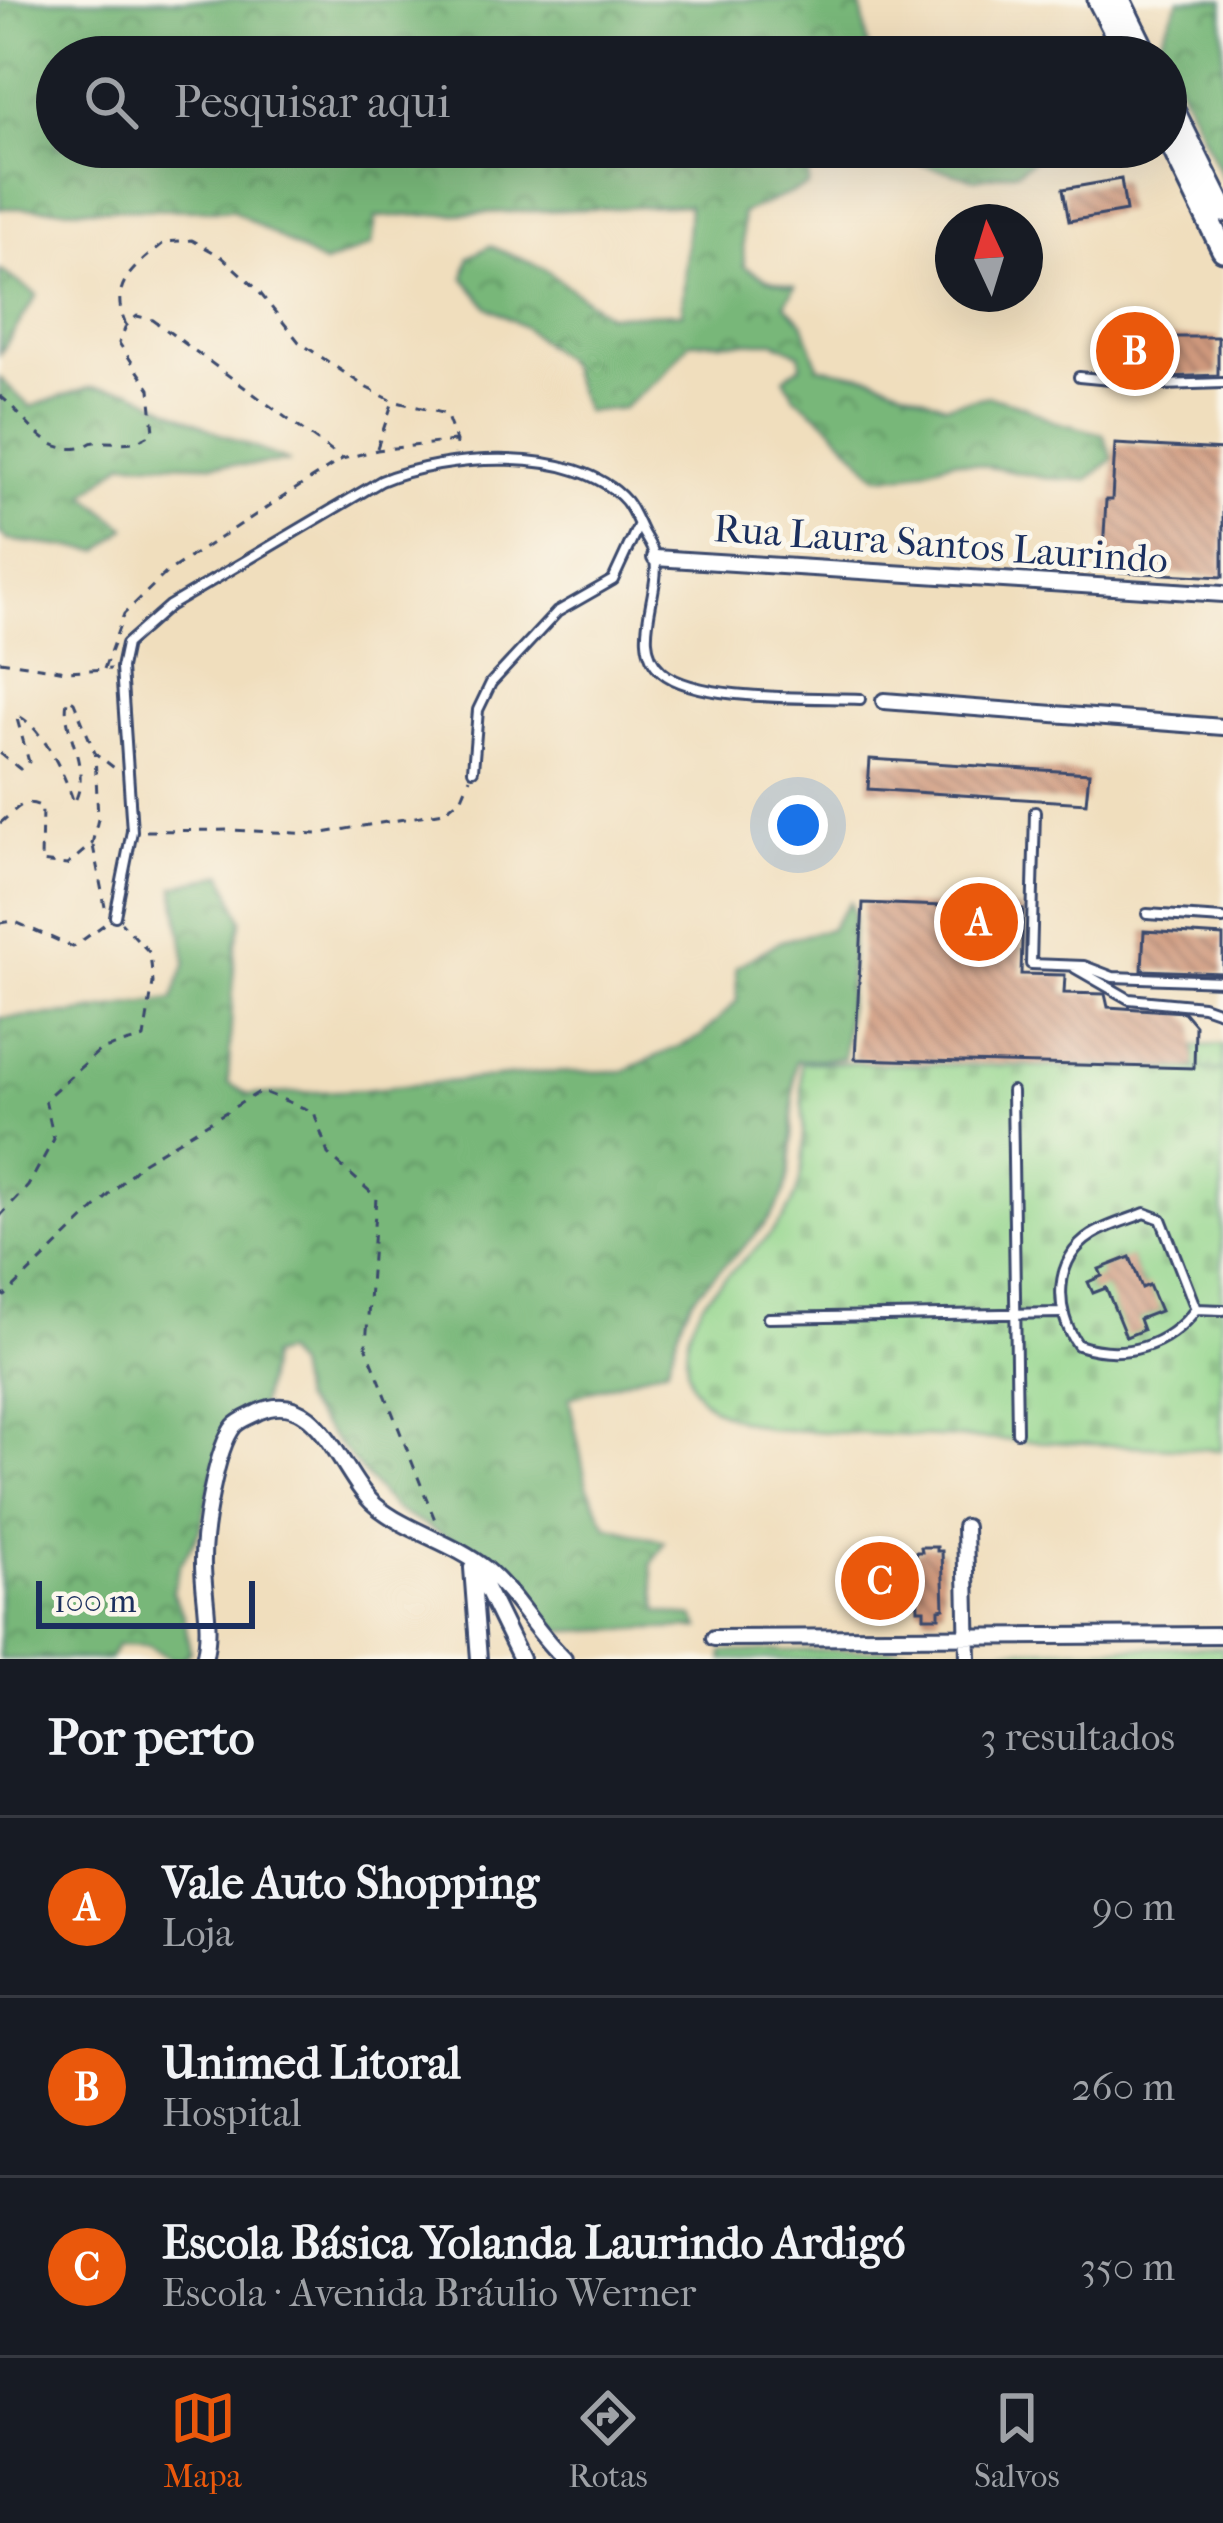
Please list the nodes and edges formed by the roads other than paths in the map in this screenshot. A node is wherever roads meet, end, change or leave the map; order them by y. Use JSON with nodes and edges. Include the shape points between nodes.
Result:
{"nodes":[{"id":1,"x":1099,"y":0,"type":"edge"},
{"id":2,"x":1119,"y":0,"type":"edge"},
{"id":3,"x":1117,"y":36,"type":"edge"},
{"id":4,"x":1137,"y":36,"type":"edge"},
{"id":5,"x":1187,"y":138,"type":"edge"},
{"id":6,"x":1183,"y":168,"type":"edge"},
{"id":7,"x":1223,"y":211,"type":"edge"},
{"id":8,"x":1223,"y":250,"type":"edge"},
{"id":9,"x":1079,"y":377,"type":"dead end"},
{"id":10,"x":1223,"y":383,"type":"edge"},
{"id":11,"x":639,"y":524,"type":"junction"},
{"id":12,"x":655,"y":558,"type":"junction"},
{"id":13,"x":1223,"y":594,"type":"edge"},
{"id":14,"x":860,"y":699,"type":"dead end"},
{"id":15,"x":884,"y":700,"type":"dead end"},
{"id":16,"x":1223,"y":727,"type":"edge"},
{"id":17,"x":473,"y":770,"type":"road end"},
{"id":18,"x":1035,"y":812,"type":"dead end"},
{"id":19,"x":1147,"y":914,"type":"dead end"},
{"id":20,"x":115,"y":916,"type":"road end"},
{"id":21,"x":1223,"y":919,"type":"edge"},
{"id":22,"x":1104,"y":979,"type":"junction"},
{"id":23,"x":1223,"y":981,"type":"edge"},
{"id":24,"x":1223,"y":1013,"type":"edge"},
{"id":25,"x":1012,"y":1091,"type":"dead end"},
{"id":26,"x":1196,"y":1309,"type":"junction"},
{"id":27,"x":1223,"y":1310,"type":"edge"},
{"id":28,"x":1060,"y":1313,"type":"junction"},
{"id":29,"x":1015,"y":1314,"type":"junction"},
{"id":30,"x":768,"y":1318,"type":"dead end"},
{"id":31,"x":1017,"y":1432,"type":"dead end"},
{"id":32,"x":965,"y":1527,"type":"dead end"},
{"id":33,"x":471,"y":1559,"type":"junction"},
{"id":34,"x":1223,"y":1635,"type":"edge"},
{"id":35,"x":967,"y":1636,"type":"junction"},
{"id":36,"x":714,"y":1638,"type":"dead end"},
{"id":37,"x":204,"y":1659,"type":"edge"},
{"id":38,"x":478,"y":1659,"type":"edge"},
{"id":39,"x":520,"y":1659,"type":"edge"},
{"id":40,"x":564,"y":1659,"type":"edge"},
{"id":41,"x":968,"y":1659,"type":"edge"}],
"edges":[{"from":1,"to":3,"type":"main road"},
{"from":2,"to":4,"type":"main road"},
{"from":5,"to":7,"type":"main road"},
{"from":6,"to":8,"type":"main road"},
{"from":9,"to":10,"type":"lane"},
{"from":11,"to":12,"type":"lane"},
{"from":11,"to":17,"type":"lane","via":[[613,580],[557,612],[491,683],[478,710]]},
{"from":11,"to":20,"type":"lane","via":[[626,502],[583,474],[520,461],[455,462],[381,481],[169,606],[126,644],[121,668],[132,831]]},
{"from":12,"to":13,"type":"street","name":"Rua Laura Santos Laurindo"},
{"from":12,"to":14,"type":"lane","via":[[647,642],[661,671],[696,688]]},
{"from":15,"to":16,"type":"street"},
{"from":18,"to":22,"type":"lane","via":[[1031,964],[1069,964]]},
{"from":19,"to":21,"type":"lane"},
{"from":22,"to":23,"type":"lane"},
{"from":22,"to":24,"type":"lane","via":[[1129,999]]},
{"from":25,"to":29,"type":"lane"},
{"from":26,"to":27,"type":"lane"},
{"from":26,"to":28,"type":"lane","via":[[1166,1337],[1119,1354],[1078,1345]]},
{"from":26,"to":28,"type":"lane","via":[[1161,1219],[1145,1213],[1081,1243],[1063,1276]]},
{"from":28,"to":29,"type":"lane"},
{"from":29,"to":30,"type":"lane"},
{"from":29,"to":31,"type":"lane"},
{"from":32,"to":35,"type":"street"},
{"from":33,"to":37,"type":"street","via":[[376,1506],[310,1418],[271,1407],[234,1426],[210,1505]]},
{"from":33,"to":38,"type":"street"},
{"from":33,"to":39,"type":"street"},
{"from":33,"to":40,"type":"street"},
{"from":34,"to":35,"type":"street"},
{"from":35,"to":36,"type":"street"},
{"from":35,"to":41,"type":"street"}]}
